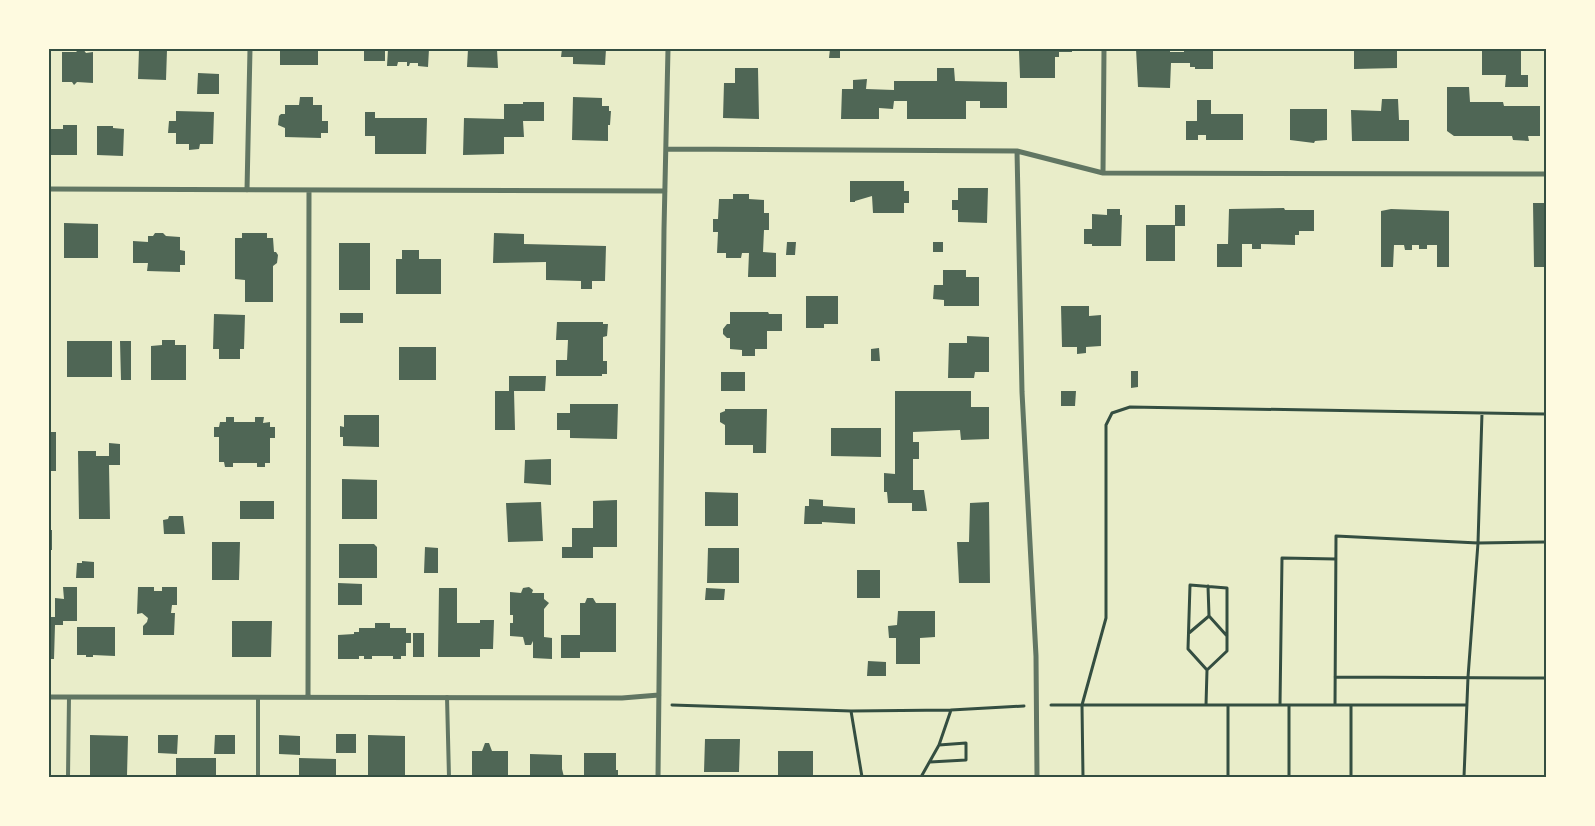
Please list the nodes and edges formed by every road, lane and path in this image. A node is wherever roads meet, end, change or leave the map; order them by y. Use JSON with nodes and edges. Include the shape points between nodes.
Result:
{"nodes":[{"id":1,"x":250,"y":49,"type":"edge"},
{"id":2,"x":668,"y":49,"type":"edge"},
{"id":3,"x":1104,"y":49,"type":"edge"},
{"id":4,"x":666,"y":149,"type":"junction"},
{"id":5,"x":1017,"y":151,"type":"junction"},
{"id":6,"x":1103,"y":173,"type":"junction"},
{"id":7,"x":1546,"y":174,"type":"edge"},
{"id":8,"x":49,"y":190,"type":"edge"},
{"id":9,"x":247,"y":190,"type":"junction"},
{"id":10,"x":309,"y":190,"type":"junction"},
{"id":11,"x":665,"y":191,"type":"junction"},
{"id":12,"x":1482,"y":413,"type":"junction"},
{"id":13,"x":1546,"y":414,"type":"edge"},
{"id":14,"x":1546,"y":542,"type":"edge"},
{"id":15,"x":1478,"y":543,"type":"junction"},
{"id":16,"x":1336,"y":559,"type":"junction"},
{"id":17,"x":1208,"y":586,"type":"junction"},
{"id":18,"x":1209,"y":616,"type":"junction"},
{"id":19,"x":1188,"y":633,"type":"junction"},
{"id":20,"x":1227,"y":636,"type":"junction"},
{"id":21,"x":1207,"y":670,"type":"junction"},
{"id":22,"x":1335,"y":677,"type":"junction"},
{"id":23,"x":1468,"y":678,"type":"junction"},
{"id":24,"x":1546,"y":678,"type":"edge"},
{"id":25,"x":659,"y":695,"type":"junction"},
{"id":26,"x":49,"y":697,"type":"edge"},
{"id":27,"x":69,"y":697,"type":"junction"},
{"id":28,"x":258,"y":697,"type":"junction"},
{"id":29,"x":308,"y":697,"type":"junction"},
{"id":30,"x":447,"y":697,"type":"junction"},
{"id":31,"x":1051,"y":705,"type":"dead end"},
{"id":32,"x":1082,"y":705,"type":"junction"},
{"id":33,"x":1206,"y":705,"type":"junction"},
{"id":34,"x":1228,"y":705,"type":"junction"},
{"id":35,"x":1280,"y":705,"type":"junction"},
{"id":36,"x":1289,"y":705,"type":"junction"},
{"id":37,"x":1335,"y":705,"type":"junction"},
{"id":38,"x":1350,"y":705,"type":"junction"},
{"id":39,"x":1467,"y":705,"type":"junction"},
{"id":40,"x":1024,"y":706,"type":"dead end"},
{"id":41,"x":951,"y":710,"type":"junction"},
{"id":42,"x":851,"y":711,"type":"junction"},
{"id":43,"x":939,"y":744,"type":"junction"},
{"id":44,"x":930,"y":762,"type":"junction"},
{"id":45,"x":1289,"y":776,"type":"dead end"},
{"id":46,"x":68,"y":777,"type":"edge"},
{"id":47,"x":258,"y":777,"type":"edge"},
{"id":48,"x":448,"y":777,"type":"edge"},
{"id":49,"x":658,"y":777,"type":"edge"},
{"id":50,"x":862,"y":777,"type":"edge"},
{"id":51,"x":922,"y":777,"type":"edge"},
{"id":52,"x":1037,"y":777,"type":"edge"},
{"id":53,"x":1083,"y":777,"type":"edge"},
{"id":54,"x":1228,"y":777,"type":"edge"},
{"id":55,"x":1351,"y":777,"type":"edge"},
{"id":56,"x":1464,"y":777,"type":"edge"}],
"edges":[{"from":1,"to":9,"type":"street"},
{"from":2,"to":4,"type":"street"},
{"from":3,"to":6,"type":"street"},
{"from":4,"to":5,"type":"street"},
{"from":4,"to":11,"type":"street"},
{"from":5,"to":6,"type":"street"},
{"from":5,"to":52,"type":"street","via":[[1022,392],[1036,656]]},
{"from":6,"to":7,"type":"street"},
{"from":8,"to":9,"type":"street"},
{"from":9,"to":10,"type":"street"},
{"from":10,"to":11,"type":"street"},
{"from":10,"to":29,"type":"street"},
{"from":11,"to":25,"type":"street"},
{"from":12,"to":13,"type":"path"},
{"from":12,"to":15,"type":"path"},
{"from":12,"to":32,"type":"path","via":[[1130,407],[1112,413],[1106,425],[1106,618]]},
{"from":14,"to":15,"type":"path"},
{"from":15,"to":16,"type":"path","via":[[1336,536]]},
{"from":15,"to":23,"type":"path"},
{"from":16,"to":22,"type":"path"},
{"from":16,"to":35,"type":"path","via":[[1282,558]]},
{"from":17,"to":18,"type":"path"},
{"from":17,"to":19,"type":"path","via":[[1190,585]]},
{"from":17,"to":20,"type":"path","via":[[1228,588]]},
{"from":18,"to":19,"type":"path"},
{"from":18,"to":20,"type":"path"},
{"from":19,"to":21,"type":"path","via":[[1188,649]]},
{"from":20,"to":21,"type":"path","via":[[1227,651]]},
{"from":21,"to":33,"type":"path"},
{"from":22,"to":23,"type":"path"},
{"from":22,"to":37,"type":"path"},
{"from":23,"to":24,"type":"path"},
{"from":23,"to":39,"type":"path"},
{"from":25,"to":30,"type":"street","via":[[622,698]]},
{"from":25,"to":42,"type":"path","via":[[672,706]]},
{"from":25,"to":49,"type":"street"},
{"from":26,"to":27,"type":"street"},
{"from":27,"to":28,"type":"street"},
{"from":27,"to":46,"type":"lane"},
{"from":28,"to":29,"type":"street"},
{"from":28,"to":47,"type":"lane"},
{"from":29,"to":30,"type":"street"},
{"from":30,"to":48,"type":"lane"},
{"from":31,"to":32,"type":"path"},
{"from":32,"to":33,"type":"path"},
{"from":32,"to":53,"type":"path"},
{"from":33,"to":34,"type":"path"},
{"from":34,"to":35,"type":"path"},
{"from":34,"to":54,"type":"path"},
{"from":35,"to":36,"type":"path"},
{"from":36,"to":37,"type":"path"},
{"from":36,"to":45,"type":"path"},
{"from":37,"to":38,"type":"path"},
{"from":38,"to":39,"type":"path"},
{"from":38,"to":55,"type":"path"},
{"from":39,"to":56,"type":"path"},
{"from":40,"to":41,"type":"path"},
{"from":41,"to":42,"type":"path"},
{"from":41,"to":43,"type":"path"},
{"from":42,"to":50,"type":"path"},
{"from":43,"to":44,"type":"path"},
{"from":43,"to":44,"type":"path","via":[[966,744],[966,760]]},
{"from":44,"to":51,"type":"path"}]}
